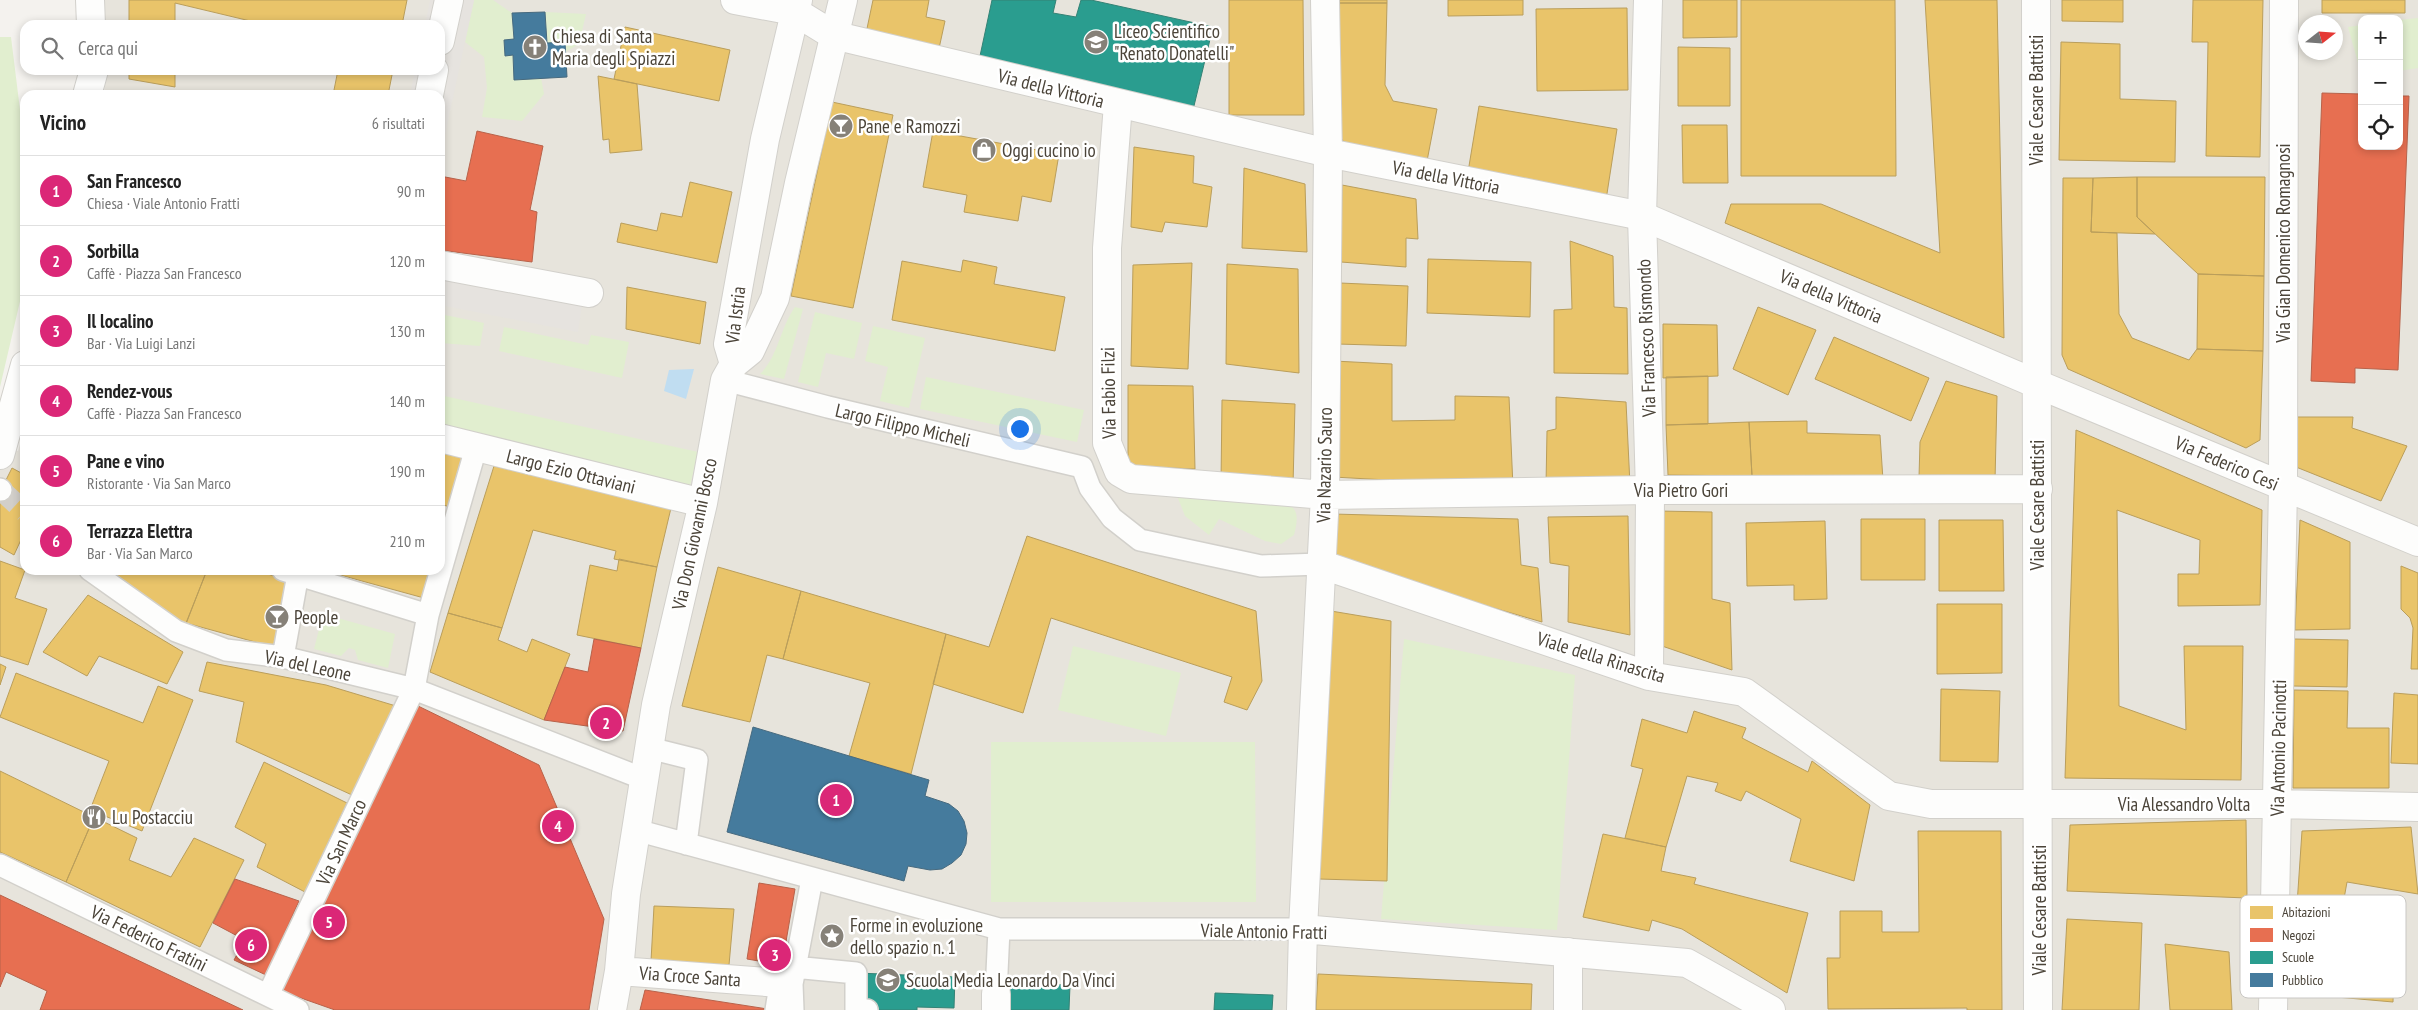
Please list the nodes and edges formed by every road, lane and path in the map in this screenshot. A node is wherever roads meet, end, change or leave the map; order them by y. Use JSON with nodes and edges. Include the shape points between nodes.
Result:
{"nodes":[{"id":1,"x":90,"y":0,"type":"edge"},
{"id":2,"x":449,"y":0,"type":"edge"},
{"id":3,"x":735,"y":0,"type":"edge"},
{"id":4,"x":843,"y":0,"type":"edge"},
{"id":5,"x":1325,"y":0,"type":"edge"},
{"id":6,"x":1648,"y":0,"type":"edge"},
{"id":7,"x":2036,"y":0,"type":"edge"},
{"id":8,"x":2284,"y":0,"type":"edge"},
{"id":9,"x":796,"y":6,"type":"edge"},
{"id":10,"x":91,"y":20,"type":"edge"},
{"id":11,"x":445,"y":20,"type":"edge"},
{"id":12,"x":833,"y":35,"type":"junction"},
{"id":13,"x":93,"y":75,"type":"edge"},
{"id":14,"x":433,"y":75,"type":"edge"},
{"id":15,"x":88,"y":90,"type":"edge"},
{"id":16,"x":430,"y":90,"type":"edge"},
{"id":17,"x":1118,"y":104,"type":"junction"},
{"id":18,"x":1328,"y":154,"type":"junction"},
{"id":19,"x":1642,"y":216,"type":"junction"},
{"id":20,"x":445,"y":266,"type":"edge"},
{"id":21,"x":589,"y":293,"type":"dead end"},
{"id":22,"x":730,"y":372,"type":"junction"},
{"id":23,"x":20,"y":382,"type":"edge"},
{"id":24,"x":2037,"y":384,"type":"junction"},
{"id":25,"x":445,"y":439,"type":"edge"},
{"id":26,"x":2,"y":443,"type":"edge"},
{"id":27,"x":476,"y":448,"type":"junction"},
{"id":28,"x":1082,"y":467,"type":"junction"},
{"id":29,"x":1120,"y":472,"type":"junction"},
{"id":30,"x":2283,"y":486,"type":"junction"},
{"id":31,"x":2038,"y":489,"type":"junction"},
{"id":32,"x":1650,"y":490,"type":"junction"},
{"id":33,"x":1325,"y":495,"type":"junction"},
{"id":34,"x":703,"y":503,"type":"junction"},
{"id":35,"x":2418,"y":542,"type":"edge"},
{"id":36,"x":445,"y":556,"type":"edge"},
{"id":37,"x":1320,"y":564,"type":"junction"},
{"id":38,"x":97,"y":575,"type":"edge"},
{"id":39,"x":290,"y":575,"type":"edge"},
{"id":40,"x":300,"y":575,"type":"edge"},
{"id":41,"x":439,"y":575,"type":"edge"},
{"id":42,"x":428,"y":615,"type":"junction"},
{"id":43,"x":283,"y":657,"type":"junction"},
{"id":44,"x":1648,"y":676,"type":"junction"},
{"id":45,"x":414,"y":689,"type":"junction"},
{"id":46,"x":649,"y":748,"type":"junction"},
{"id":47,"x":644,"y":779,"type":"junction"},
{"id":48,"x":2277,"y":804,"type":"junction"},
{"id":49,"x":2039,"y":805,"type":"junction"},
{"id":50,"x":2418,"y":807,"type":"edge"},
{"id":51,"x":636,"y":830,"type":"junction"},
{"id":52,"x":686,"y":844,"type":"junction"},
{"id":53,"x":0,"y":865,"type":"edge"},
{"id":54,"x":812,"y":879,"type":"junction"},
{"id":55,"x":2275,"y":895,"type":"edge"},
{"id":56,"x":999,"y":929,"type":"junction"},
{"id":57,"x":1303,"y":929,"type":"junction"},
{"id":58,"x":1568,"y":952,"type":"junction"},
{"id":59,"x":619,"y":971,"type":"junction"},
{"id":60,"x":789,"y":978,"type":"junction"},
{"id":61,"x":268,"y":996,"type":"junction"},
{"id":62,"x":996,"y":1002,"type":"edge"},
{"id":63,"x":298,"y":1010,"type":"edge"},
{"id":64,"x":612,"y":1010,"type":"edge"},
{"id":65,"x":776,"y":1010,"type":"edge"},
{"id":66,"x":793,"y":1010,"type":"edge"},
{"id":67,"x":867,"y":1010,"type":"edge"},
{"id":68,"x":1301,"y":1010,"type":"edge"},
{"id":69,"x":1568,"y":1010,"type":"edge"},
{"id":70,"x":1771,"y":1010,"type":"edge"},
{"id":71,"x":2038,"y":1010,"type":"edge"}],
"edges":[{"from":1,"to":10,"type":"street"},
{"from":2,"to":11,"type":"street"},
{"from":3,"to":9,"type":"street"},
{"from":4,"to":12,"type":"street","name":"Via Istria"},
{"from":5,"to":18,"type":"street","name":"Via Nazario Sauro"},
{"from":6,"to":19,"type":"street","name":"Via Francesco Rismondo"},
{"from":7,"to":24,"type":"street","name":"Viale Cesare Battisti"},
{"from":8,"to":30,"type":"street","name":"Via Gian Domenico Romagnosi"},
{"from":9,"to":12,"type":"street","name":"Via della Vittoria"},
{"from":9,"to":22,"type":"street","name":"Via Istria","via":[[765,139],[728,344]]},
{"from":12,"to":17,"type":"street","name":"Via della Vittoria"},
{"from":12,"to":22,"type":"street","name":"Via Istria","via":[[775,298],[750,351]]},
{"from":13,"to":15,"type":"street"},
{"from":14,"to":16,"type":"street"},
{"from":17,"to":18,"type":"street","name":"Via della Vittoria"},
{"from":17,"to":29,"type":"street","name":"Via Fabio Filzi","via":[[1107,248],[1107,443]]},
{"from":18,"to":19,"type":"street","name":"Via della Vittoria"},
{"from":18,"to":33,"type":"street","name":"Via Nazario Sauro"},
{"from":19,"to":24,"type":"street","name":"Via della Vittoria"},
{"from":19,"to":32,"type":"street","name":"Via Francesco Rismondo"},
{"from":20,"to":21,"type":"street"},
{"from":22,"to":28,"type":"street","name":"Largo Filippo Micheli","via":[[828,408]]},
{"from":22,"to":34,"type":"street","name":"Via Don Giovanni Bosco"},
{"from":23,"to":26,"type":"street"},
{"from":24,"to":30,"type":"street","name":"Via Federico Cesi"},
{"from":24,"to":31,"type":"street","name":"Viale Cesare Battisti"},
{"from":25,"to":27,"type":"street","name":"Largo Ezio Ottaviani"},
{"from":27,"to":34,"type":"street","name":"Largo Ezio Ottaviani"},
{"from":27,"to":36,"type":"street","name":"Via San Marco"},
{"from":28,"to":29,"type":"street","name":"Largo Filippo Micheli"},
{"from":28,"to":37,"type":"street","via":[[1090,488],[1112,518],[1140,540],[1261,566]]},
{"from":29,"to":33,"type":"street","via":[[1131,479]]},
{"from":30,"to":35,"type":"street","name":"Via Federico Cesi"},
{"from":30,"to":48,"type":"street","name":"Via Antonio Pacinotti"},
{"from":31,"to":32,"type":"street","name":"Via Pietro Gori"},
{"from":31,"to":49,"type":"street","name":"Viale Cesare Battisti"},
{"from":32,"to":33,"type":"street","name":"Via Pietro Gori"},
{"from":32,"to":44,"type":"street","name":"Via Francesco Rismondo"},
{"from":33,"to":37,"type":"street","name":"Via Nazario Sauro"},
{"from":34,"to":46,"type":"street","name":"Via Don Giovanni Bosco"},
{"from":37,"to":44,"type":"street","name":"Viale della Rinascita"},
{"from":37,"to":57,"type":"street","name":"Via Nazario Sauro"},
{"from":38,"to":43,"type":"street","name":"Via del Leone","via":[[176,631],[226,650]]},
{"from":39,"to":43,"type":"street"},
{"from":40,"to":42,"type":"street"},
{"from":41,"to":42,"type":"street","name":"Via San Marco"},
{"from":42,"to":45,"type":"street","name":"Via San Marco"},
{"from":43,"to":45,"type":"street","name":"Via del Leone"},
{"from":44,"to":49,"type":"street","name":"Viale della Rinascita","via":[[1744,692],[1890,796],[1931,804]]},
{"from":45,"to":47,"type":"street","name":"Via del Leone"},
{"from":45,"to":61,"type":"street","name":"Via San Marco"},
{"from":46,"to":47,"type":"street","name":"Via Don Giovanni Bosco"},
{"from":46,"to":52,"type":"street","via":[[697,760]]},
{"from":47,"to":51,"type":"street","name":"Via Don Giovanni Bosco"},
{"from":48,"to":49,"type":"street","name":"Via Alessandro Volta"},
{"from":48,"to":50,"type":"street","name":"Via Alessandro Volta"},
{"from":48,"to":55,"type":"street","name":"Via Antonio Pacinotti"},
{"from":49,"to":71,"type":"street","name":"Viale Cesare Battisti"},
{"from":51,"to":52,"type":"street","name":"Viale Antonio Fratti"},
{"from":51,"to":59,"type":"street","name":"Via Don Giovanni Bosco"},
{"from":52,"to":54,"type":"street","name":"Viale Antonio Fratti"},
{"from":53,"to":61,"type":"street","name":"Via Federico Fratini"},
{"from":54,"to":56,"type":"street","name":"Viale Antonio Fratti"},
{"from":54,"to":60,"type":"street"},
{"from":56,"to":57,"type":"street","name":"Viale Antonio Fratti"},
{"from":56,"to":62,"type":"street"},
{"from":57,"to":58,"type":"street","name":"Viale Antonio Fratti"},
{"from":57,"to":68,"type":"street","name":"Via Nazario Sauro"},
{"from":58,"to":69,"type":"street"},
{"from":58,"to":70,"type":"street","name":"Viale Antonio Fratti","via":[[1687,963]]},
{"from":59,"to":60,"type":"street","name":"Via Croce Santa"},
{"from":59,"to":64,"type":"street","name":"Via Don Giovanni Bosco"},
{"from":60,"to":65,"type":"street"},
{"from":60,"to":66,"type":"street"},
{"from":60,"to":67,"type":"street","via":[[856,973],[856,1010]]},
{"from":61,"to":63,"type":"street","name":"Via Federico Fratini"}]}
